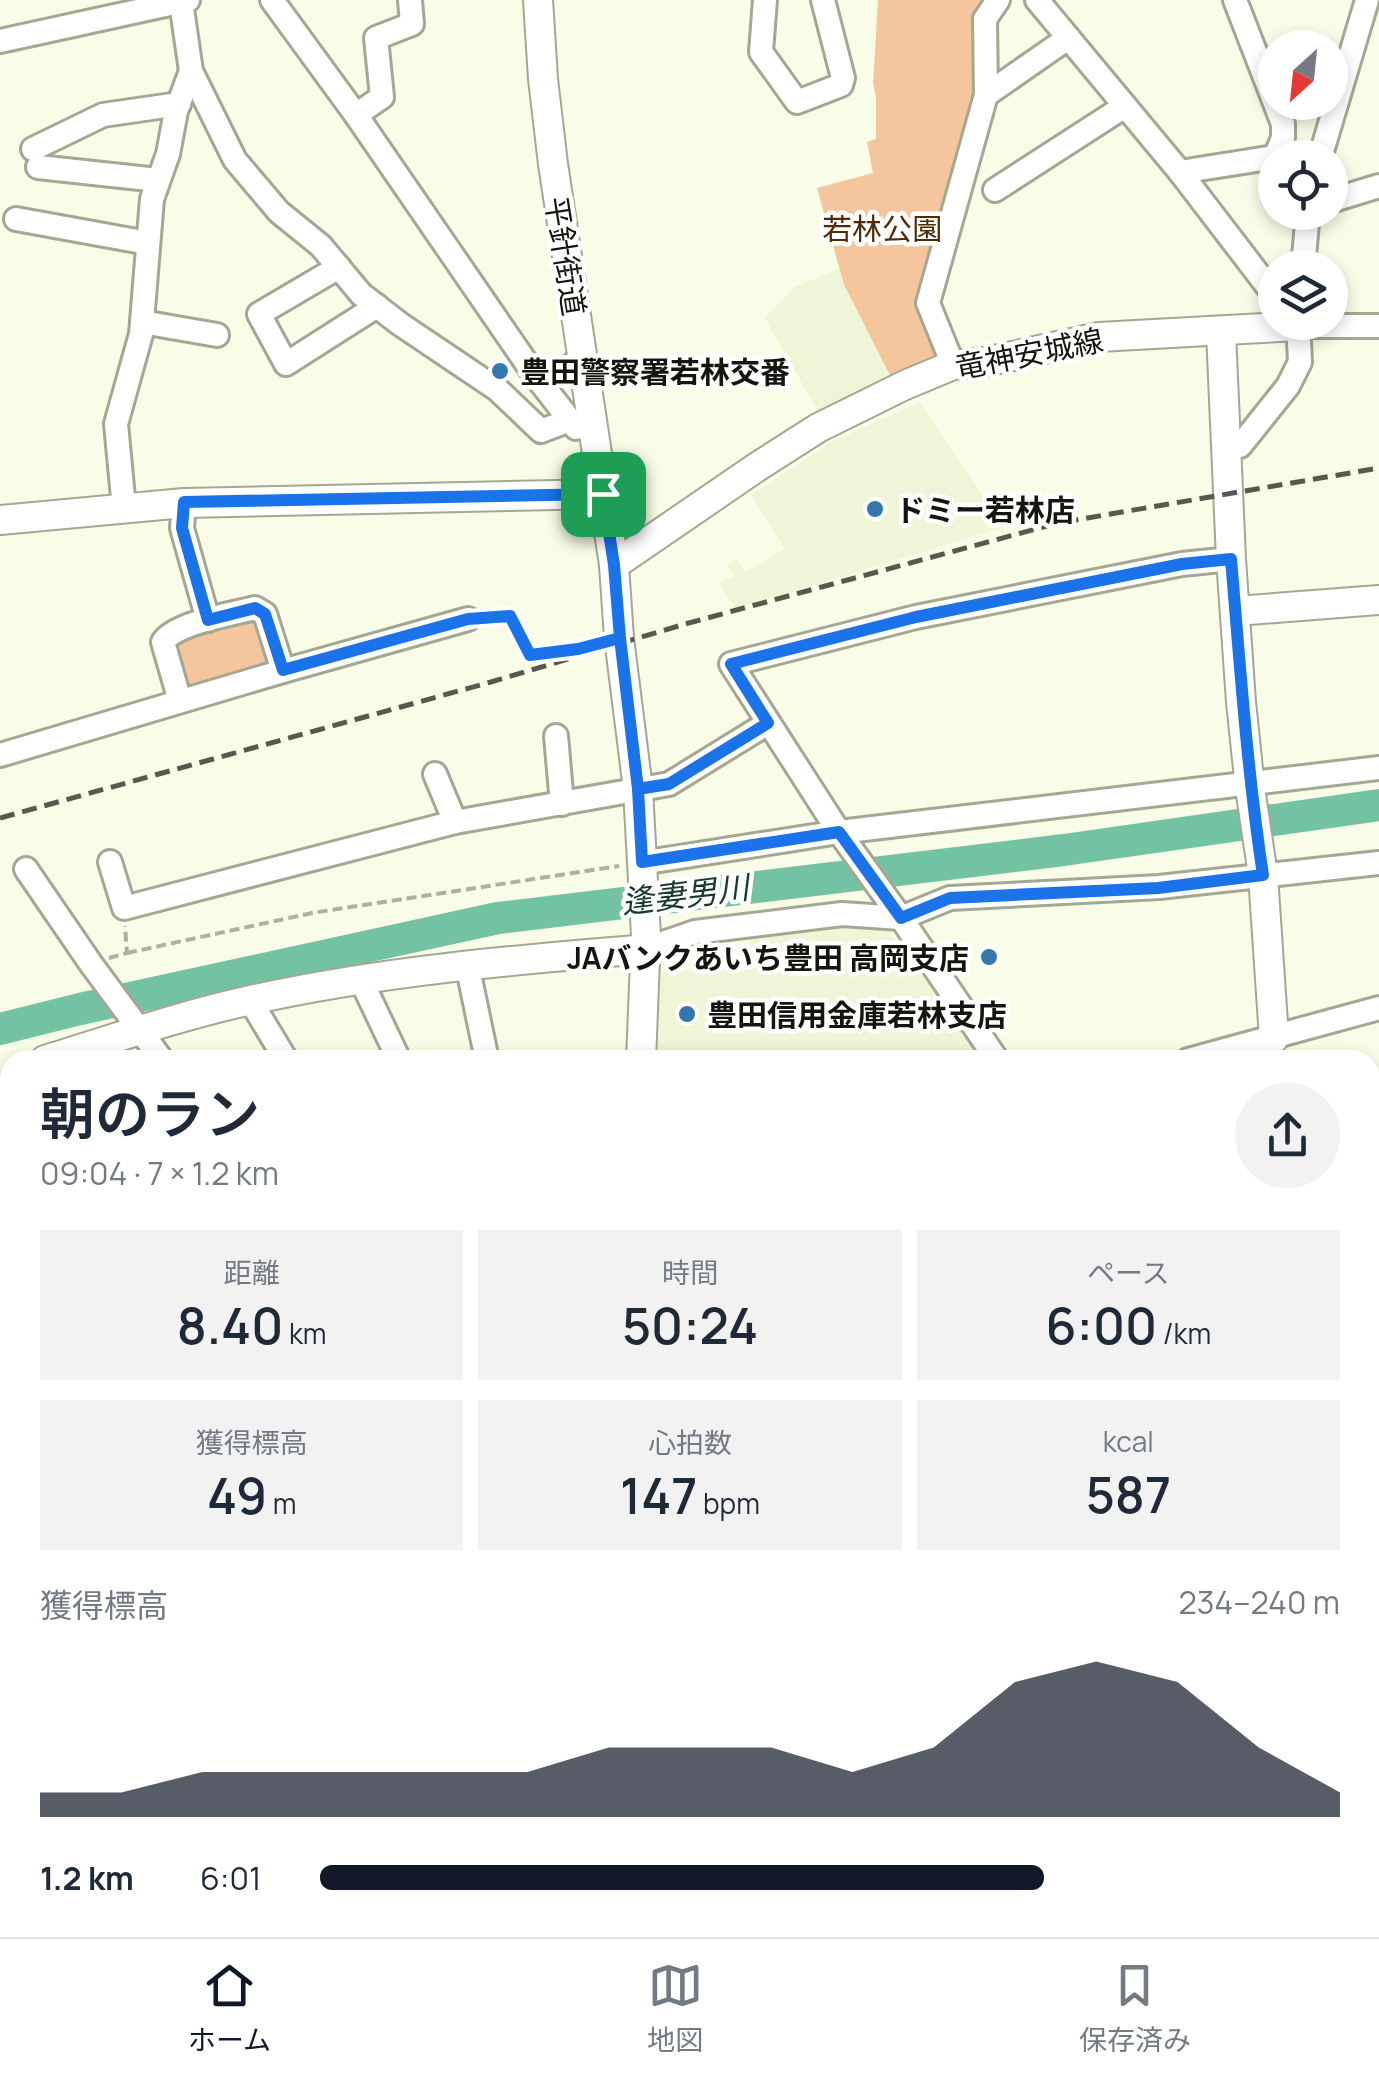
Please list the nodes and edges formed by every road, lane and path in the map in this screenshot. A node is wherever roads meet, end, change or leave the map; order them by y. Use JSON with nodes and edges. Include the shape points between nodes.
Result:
{"nodes":[{"id":1,"x":272,"y":0,"type":"edge"},
{"id":2,"x":410,"y":0,"type":"edge"},
{"id":3,"x":538,"y":0,"type":"edge"},
{"id":4,"x":765,"y":0,"type":"edge"},
{"id":5,"x":824,"y":0,"type":"edge"},
{"id":6,"x":998,"y":0,"type":"edge"},
{"id":7,"x":1036,"y":0,"type":"edge"},
{"id":8,"x":1235,"y":0,"type":"edge"},
{"id":9,"x":1367,"y":0,"type":"edge"},
{"id":10,"x":185,"y":1,"type":"edge"},
{"id":11,"x":1068,"y":38,"type":"junction"},
{"id":12,"x":0,"y":41,"type":"edge"},
{"id":13,"x":191,"y":72,"type":"junction"},
{"id":14,"x":986,"y":96,"type":"junction"},
{"id":15,"x":179,"y":104,"type":"junction"},
{"id":16,"x":1125,"y":106,"type":"junction"},
{"id":17,"x":356,"y":115,"type":"junction"},
{"id":18,"x":1325,"y":140,"type":"edge"},
{"id":19,"x":1180,"y":172,"type":"junction"},
{"id":20,"x":158,"y":180,"type":"junction"},
{"id":21,"x":1379,"y":186,"type":"edge"},
{"id":22,"x":995,"y":190,"type":"dead end"},
{"id":23,"x":1348,"y":195,"type":"edge"},
{"id":24,"x":16,"y":219,"type":"dead end"},
{"id":25,"x":148,"y":243,"type":"junction"},
{"id":26,"x":338,"y":267,"type":"junction"},
{"id":27,"x":1258,"y":274,"type":"edge"},
{"id":28,"x":377,"y":306,"type":"junction"},
{"id":29,"x":142,"y":322,"type":"junction"},
{"id":30,"x":1348,"y":325,"type":"edge"},
{"id":31,"x":1379,"y":326,"type":"edge"},
{"id":32,"x":1258,"y":328,"type":"edge"},
{"id":33,"x":1221,"y":332,"type":"junction"},
{"id":34,"x":217,"y":335,"type":"dead end"},
{"id":35,"x":1298,"y":340,"type":"edge"},
{"id":36,"x":582,"y":357,"type":"junction"},
{"id":37,"x":953,"y":365,"type":"junction"},
{"id":38,"x":534,"y":374,"type":"junction"},
{"id":39,"x":570,"y":420,"type":"junction"},
{"id":40,"x":1240,"y":446,"type":"dead end"},
{"id":41,"x":598,"y":460,"type":"junction"},
{"id":42,"x":603,"y":494,"type":"junction"},
{"id":43,"x":184,"y":502,"type":"junction"},
{"id":44,"x":124,"y":508,"type":"junction"},
{"id":45,"x":0,"y":520,"type":"edge"},
{"id":46,"x":1231,"y":559,"type":"junction"},
{"id":47,"x":614,"y":565,"type":"junction"},
{"id":48,"x":1379,"y":600,"type":"edge"},
{"id":49,"x":1236,"y":610,"type":"junction"},
{"id":50,"x":468,"y":619,"type":"joint"},
{"id":51,"x":208,"y":620,"type":"junction"},
{"id":52,"x":620,"y":638,"type":"junction"},
{"id":53,"x":283,"y":670,"type":"junction"},
{"id":54,"x":180,"y":701,"type":"junction"},
{"id":55,"x":768,"y":723,"type":"junction"},
{"id":56,"x":556,"y":736,"type":"dead end"},
{"id":57,"x":0,"y":755,"type":"edge"},
{"id":58,"x":1379,"y":768,"type":"edge"},
{"id":59,"x":435,"y":774,"type":"dead end"},
{"id":60,"x":1250,"y":785,"type":"junction"},
{"id":61,"x":638,"y":789,"type":"junction"},
{"id":62,"x":562,"y":804,"type":"junction"},
{"id":63,"x":456,"y":822,"type":"junction"},
{"id":64,"x":842,"y":836,"type":"junction"},
{"id":65,"x":110,"y":862,"type":"dead end"},
{"id":66,"x":1379,"y":864,"type":"edge"},
{"id":67,"x":642,"y":865,"type":"junction"},
{"id":68,"x":26,"y":869,"type":"dead end"},
{"id":69,"x":1263,"y":872,"type":"junction"},
{"id":70,"x":124,"y":908,"type":"junction"},
{"id":71,"x":898,"y":915,"type":"junction"},
{"id":72,"x":646,"y":943,"type":"junction"},
{"id":73,"x":127,"y":953,"type":"junction"},
{"id":74,"x":90,"y":964,"type":"junction"},
{"id":75,"x":467,"y":964,"type":"junction"},
{"id":76,"x":362,"y":980,"type":"junction"},
{"id":77,"x":250,"y":1000,"type":"junction"},
{"id":78,"x":1379,"y":1008,"type":"edge"},
{"id":79,"x":140,"y":1031,"type":"junction"},
{"id":80,"x":1274,"y":1049,"type":"edge"},
{"id":81,"x":78,"y":1050,"type":"edge"},
{"id":82,"x":154,"y":1050,"type":"edge"},
{"id":83,"x":280,"y":1050,"type":"edge"},
{"id":84,"x":395,"y":1050,"type":"edge"},
{"id":85,"x":485,"y":1050,"type":"edge"},
{"id":86,"x":641,"y":1050,"type":"edge"},
{"id":87,"x":990,"y":1050,"type":"edge"}],
"edges":[{"from":1,"to":17,"type":"street"},
{"from":2,"to":17,"type":"street","via":[[412,24],[376,38],[382,98]]},
{"from":3,"to":36,"type":"street","name":"平針街道","via":[[552,164]]},
{"from":4,"to":5,"type":"street","via":[[760,52],[797,102],[844,78]]},
{"from":6,"to":14,"type":"street","via":[[986,20]]},
{"from":7,"to":11,"type":"street"},
{"from":8,"to":19,"type":"street","via":[[1282,124],[1281,145],[1275,157]]},
{"from":9,"to":18,"type":"street"},
{"from":10,"to":12,"type":"street"},
{"from":10,"to":13,"type":"street"},
{"from":11,"to":14,"type":"street"},
{"from":11,"to":16,"type":"street"},
{"from":13,"to":15,"type":"street"},
{"from":13,"to":26,"type":"street","via":[[235,160]]},
{"from":14,"to":37,"type":"street","via":[[928,303]]},
{"from":15,"to":20,"type":"street"},
{"from":15,"to":20,"type":"street","via":[[102,115],[35,158]]},
{"from":16,"to":19,"type":"street"},
{"from":16,"to":22,"type":"street"},
{"from":17,"to":38,"type":"street"},
{"from":19,"to":27,"type":"street"},
{"from":20,"to":25,"type":"street"},
{"from":21,"to":23,"type":"street"},
{"from":24,"to":25,"type":"street"},
{"from":25,"to":29,"type":"street"},
{"from":26,"to":28,"type":"street"},
{"from":26,"to":28,"type":"street","via":[[259,314],[286,364]]},
{"from":28,"to":39,"type":"street","via":[[498,390],[541,431]]},
{"from":29,"to":34,"type":"street"},
{"from":29,"to":44,"type":"street","via":[[116,424]]},
{"from":30,"to":31,"type":"street","name":"竜神安城線"},
{"from":32,"to":33,"type":"street","name":"竜神安城線"},
{"from":33,"to":37,"type":"street","name":"竜神安城線","via":[[1099,337]]},
{"from":33,"to":46,"type":"street"},
{"from":35,"to":40,"type":"street","via":[[1300,362],[1288,386]]},
{"from":36,"to":38,"type":"street","via":[[557,375]]},
{"from":36,"to":41,"type":"street","name":"平針街道"},
{"from":37,"to":47,"type":"street","name":"竜神安城線","via":[[818,428]]},
{"from":38,"to":39,"type":"street"},
{"from":39,"to":41,"type":"street"},
{"from":41,"to":42,"type":"street","name":"平針街道"},
{"from":42,"to":43,"type":"street"},
{"from":42,"to":47,"type":"street","name":"平針街道"},
{"from":43,"to":44,"type":"street"},
{"from":43,"to":51,"type":"street","via":[[182,528]]},
{"from":44,"to":45,"type":"street"},
{"from":46,"to":49,"type":"street"},
{"from":46,"to":55,"type":"street","via":[[916,617],[731,664]]},
{"from":47,"to":52,"type":"street","name":"平針街道"},
{"from":48,"to":49,"type":"street"},
{"from":49,"to":60,"type":"street"},
{"from":50,"to":52,"type":"path","via":[[510,616],[530,655]]},
{"from":50,"to":53,"type":"street"},
{"from":51,"to":53,"type":"street","via":[[255,608],[265,614]]},
{"from":51,"to":54,"type":"street","via":[[163,642]]},
{"from":52,"to":61,"type":"street","name":"平針街道"},
{"from":53,"to":54,"type":"street"},
{"from":54,"to":57,"type":"street"},
{"from":55,"to":61,"type":"street","via":[[669,784]]},
{"from":55,"to":64,"type":"street"},
{"from":56,"to":62,"type":"street"},
{"from":58,"to":60,"type":"street"},
{"from":59,"to":63,"type":"street"},
{"from":60,"to":64,"type":"street"},
{"from":60,"to":69,"type":"street"},
{"from":61,"to":62,"type":"street"},
{"from":61,"to":67,"type":"street","name":"平針街道"},
{"from":62,"to":63,"type":"street"},
{"from":63,"to":70,"type":"street"},
{"from":64,"to":67,"type":"street"},
{"from":64,"to":71,"type":"street"},
{"from":65,"to":70,"type":"street"},
{"from":66,"to":69,"type":"street"},
{"from":67,"to":72,"type":"street","name":"平針街道"},
{"from":67,"to":73,"type":"path","via":[[312,913]]},
{"from":68,"to":74,"type":"street"},
{"from":69,"to":71,"type":"street","via":[[1158,888],[950,898]]},
{"from":69,"to":80,"type":"street"},
{"from":70,"to":73,"type":"path"},
{"from":71,"to":72,"type":"street","via":[[842,914]]},
{"from":71,"to":87,"type":"street"},
{"from":72,"to":75,"type":"street"},
{"from":72,"to":86,"type":"street","name":"平針街道"},
{"from":73,"to":74,"type":"path"},
{"from":74,"to":79,"type":"street"},
{"from":75,"to":76,"type":"street"},
{"from":75,"to":85,"type":"street"},
{"from":76,"to":77,"type":"street"},
{"from":76,"to":84,"type":"street"},
{"from":77,"to":79,"type":"street"},
{"from":77,"to":83,"type":"street"},
{"from":78,"to":80,"type":"street"},
{"from":79,"to":81,"type":"street"},
{"from":79,"to":82,"type":"street"}]}
